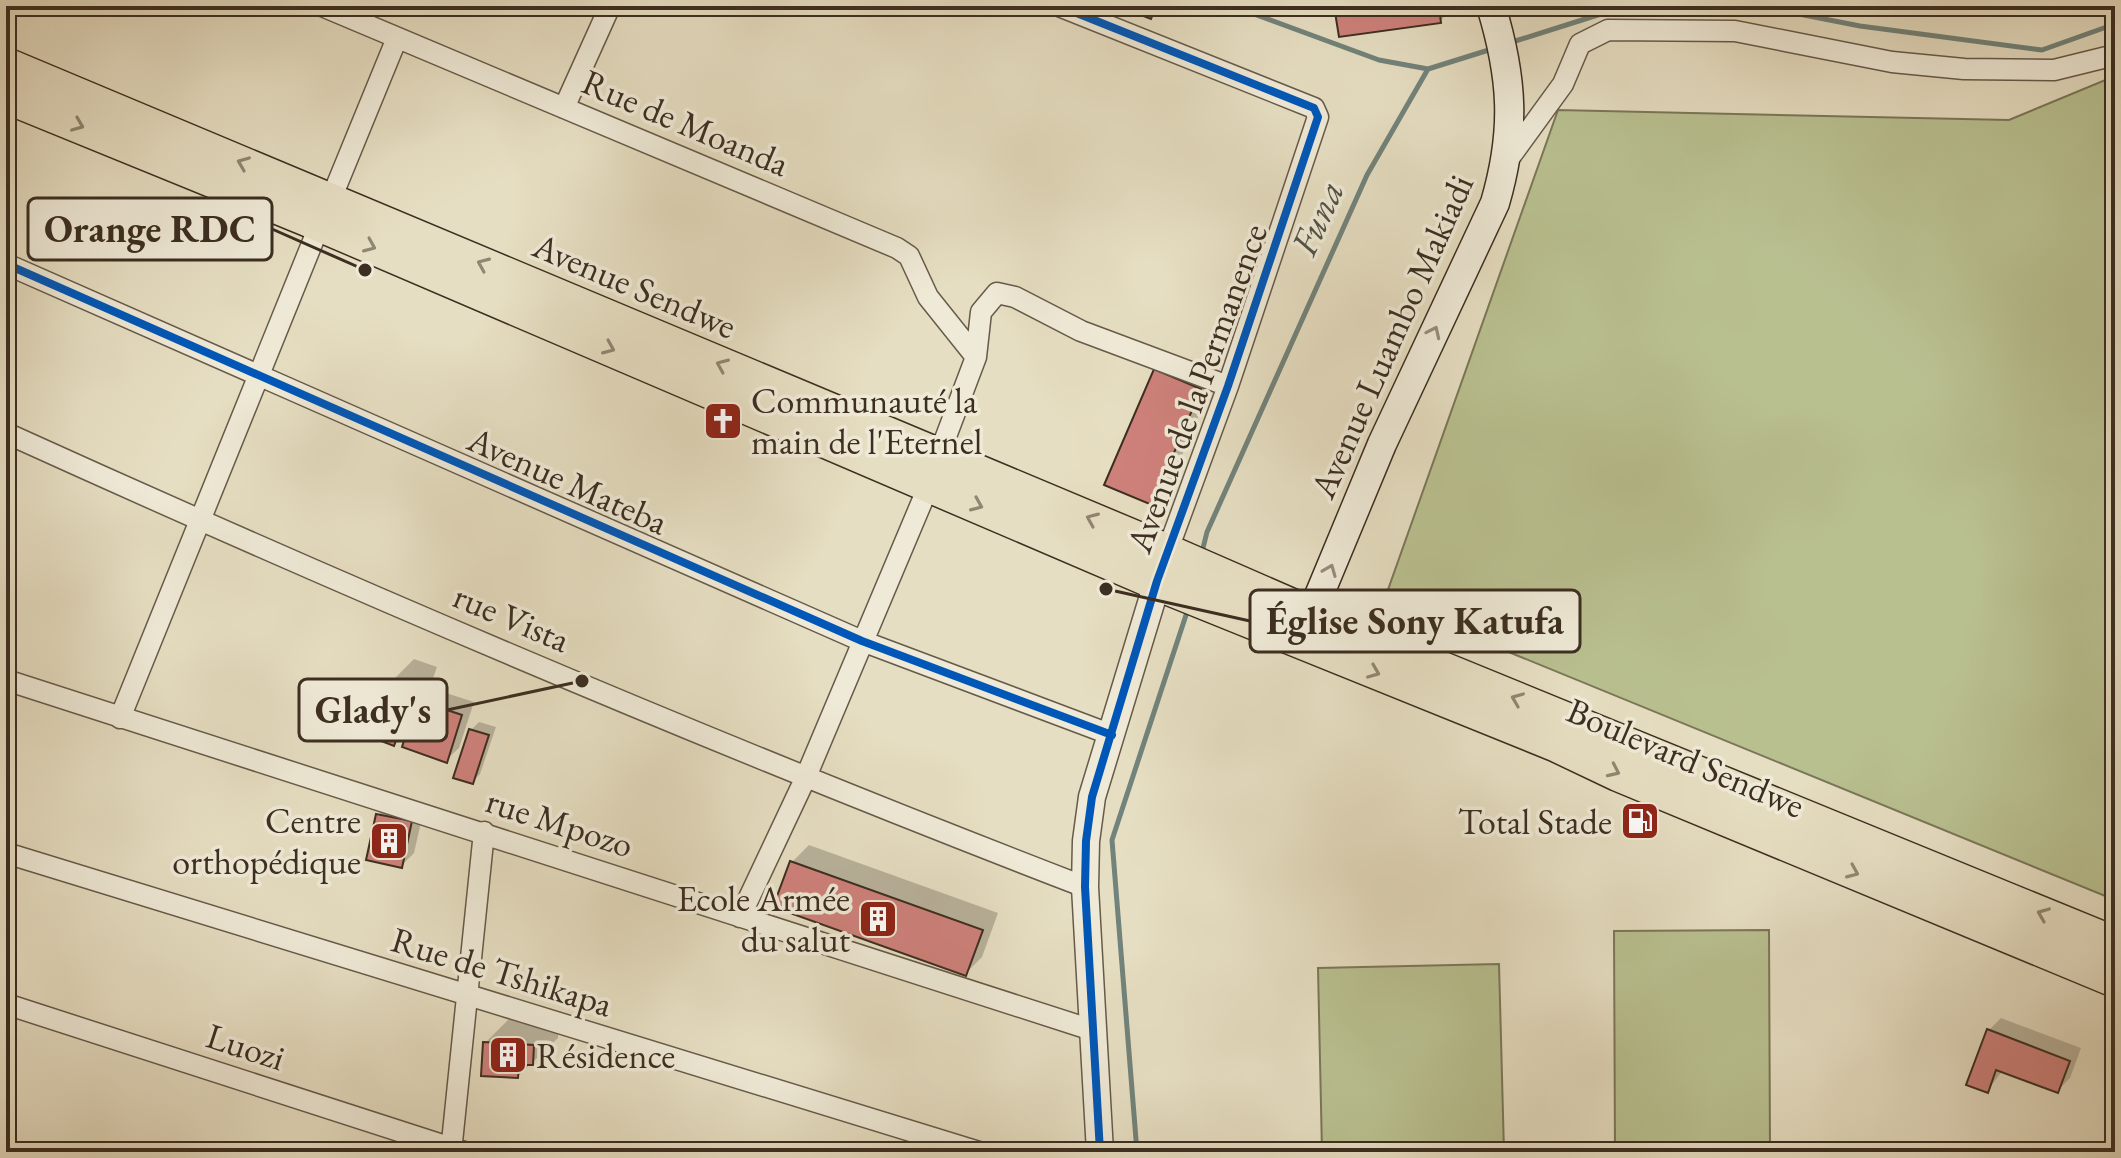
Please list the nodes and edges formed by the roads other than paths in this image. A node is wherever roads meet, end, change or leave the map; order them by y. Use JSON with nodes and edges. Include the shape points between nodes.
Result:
{"nodes":[{"id":1,"x":322,"y":6,"type":"edge"},
{"id":2,"x":610,"y":6,"type":"edge"},
{"id":3,"x":1059,"y":6,"type":"edge"},
{"id":4,"x":1494,"y":15,"type":"edge"},
{"id":5,"x":397,"y":38,"type":"junction"},
{"id":6,"x":2115,"y":55,"type":"edge"},
{"id":7,"x":6,"y":65,"type":"edge"},
{"id":8,"x":6,"y":96,"type":"edge"},
{"id":9,"x":564,"y":108,"type":"junction"},
{"id":10,"x":1507,"y":161,"type":"junction"},
{"id":11,"x":318,"y":208,"type":"junction"},
{"id":12,"x":6,"y":264,"type":"edge"},
{"id":13,"x":976,"y":357,"type":"junction"},
{"id":14,"x":261,"y":376,"type":"junction"},
{"id":15,"x":1228,"y":386,"type":"junction"},
{"id":16,"x":6,"y":433,"type":"edge"},
{"id":17,"x":934,"y":470,"type":"junction"},
{"id":18,"x":200,"y":521,"type":"junction"},
{"id":19,"x":1171,"y":571,"type":"junction"},
{"id":20,"x":1229,"y":595,"type":"joint"},
{"id":21,"x":1306,"y":628,"type":"junction"},
{"id":22,"x":862,"y":641,"type":"junction"},
{"id":23,"x":6,"y":680,"type":"edge"},
{"id":24,"x":120,"y":718,"type":"junction"},
{"id":25,"x":1112,"y":735,"type":"junction"},
{"id":26,"x":805,"y":779,"type":"junction"},
{"id":27,"x":484,"y":832,"type":"junction"},
{"id":28,"x":6,"y":853,"type":"edge"},
{"id":29,"x":1085,"y":887,"type":"junction"},
{"id":30,"x":740,"y":917,"type":"junction"},
{"id":31,"x":2115,"y":944,"type":"edge"},
{"id":32,"x":2115,"y":980,"type":"edge"},
{"id":33,"x":466,"y":995,"type":"junction"},
{"id":34,"x":6,"y":1004,"type":"edge"},
{"id":35,"x":1092,"y":1030,"type":"junction"},
{"id":36,"x":455,"y":1151,"type":"edge"},
{"id":37,"x":979,"y":1152,"type":"edge"},
{"id":38,"x":1100,"y":1152,"type":"edge"}],
"edges":[{"from":1,"to":5,"type":"street","name":"Rue de Moanda"},
{"from":2,"to":9,"type":"street"},
{"from":3,"to":15,"type":"street","name":"Avenue de la Permanence","via":[[1314,108],[1318,117]]},
{"from":4,"to":10,"type":"main road","name":"Avenue Luambo Makiadi","via":[[1509,86]]},
{"from":5,"to":9,"type":"street","name":"Rue de Moanda"},
{"from":5,"to":11,"type":"street"},
{"from":6,"to":10,"type":"street","via":[[2054,70],[1964,69],[1892,62],[1735,31],[1608,30],[1580,44],[1563,84]]},
{"from":11,"to":7,"type":"highway","name":"Avenue Sendwe","one_way":true},
{"from":8,"to":11,"type":"highway","name":"Avenue Sendwe","one_way":true},
{"from":9,"to":13,"type":"street","name":"Rue de Moanda","via":[[897,248],[909,256],[928,297]]},
{"from":21,"to":10,"type":"main road","name":"Avenue Luambo Makiadi","one_way":true,"via":[[1382,444],[1495,203]]},
{"from":11,"to":14,"type":"street"},
{"from":11,"to":17,"type":"highway","name":"Avenue Sendwe"},
{"from":12,"to":14,"type":"street","name":"Avenue Mateba"},
{"from":13,"to":15,"type":"street","via":[[981,312],[997,293]]},
{"from":13,"to":17,"type":"street"},
{"from":14,"to":18,"type":"street"},
{"from":14,"to":22,"type":"street","name":"Avenue Mateba"},
{"from":15,"to":19,"type":"street","name":"Avenue de la Permanence"},
{"from":16,"to":18,"type":"street","name":"rue Vista"},
{"from":17,"to":19,"type":"highway","name":"Avenue Sendwe"},
{"from":17,"to":22,"type":"street"},
{"from":18,"to":24,"type":"street"},
{"from":18,"to":26,"type":"street","name":"rue Vista"},
{"from":19,"to":20,"type":"highway","name":"Avenue Sendwe"},
{"from":19,"to":25,"type":"street","name":"Avenue de la Permanence"},
{"from":20,"to":21,"type":"highway","name":"Boulevard Sendwe"},
{"from":31,"to":21,"type":"highway","name":"Boulevard Sendwe","one_way":true},
{"from":21,"to":32,"type":"highway","name":"Boulevard Sendwe","one_way":true,"via":[[1633,780]]},
{"from":22,"to":25,"type":"street","name":"Avenue Mateba"},
{"from":22,"to":26,"type":"street"},
{"from":23,"to":24,"type":"street","name":"rue Mpozo"},
{"from":24,"to":27,"type":"street","name":"rue Mpozo"},
{"from":25,"to":29,"type":"street","name":"Avenue de la Permanence","via":[[1092,797]]},
{"from":26,"to":29,"type":"street","name":"rue Vista"},
{"from":26,"to":30,"type":"street"},
{"from":27,"to":30,"type":"street","name":"rue Mpozo"},
{"from":27,"to":33,"type":"street"},
{"from":28,"to":33,"type":"street","name":"Rue de Tshikapa"},
{"from":29,"to":35,"type":"street","name":"Avenue de la Permanence"},
{"from":30,"to":35,"type":"street","name":"rue Mpozo"},
{"from":33,"to":36,"type":"street"},
{"from":33,"to":37,"type":"street","name":"Rue de Tshikapa"},
{"from":34,"to":36,"type":"street","name":"Luozi"},
{"from":35,"to":38,"type":"street","name":"Avenue de la Permanence"}]}
